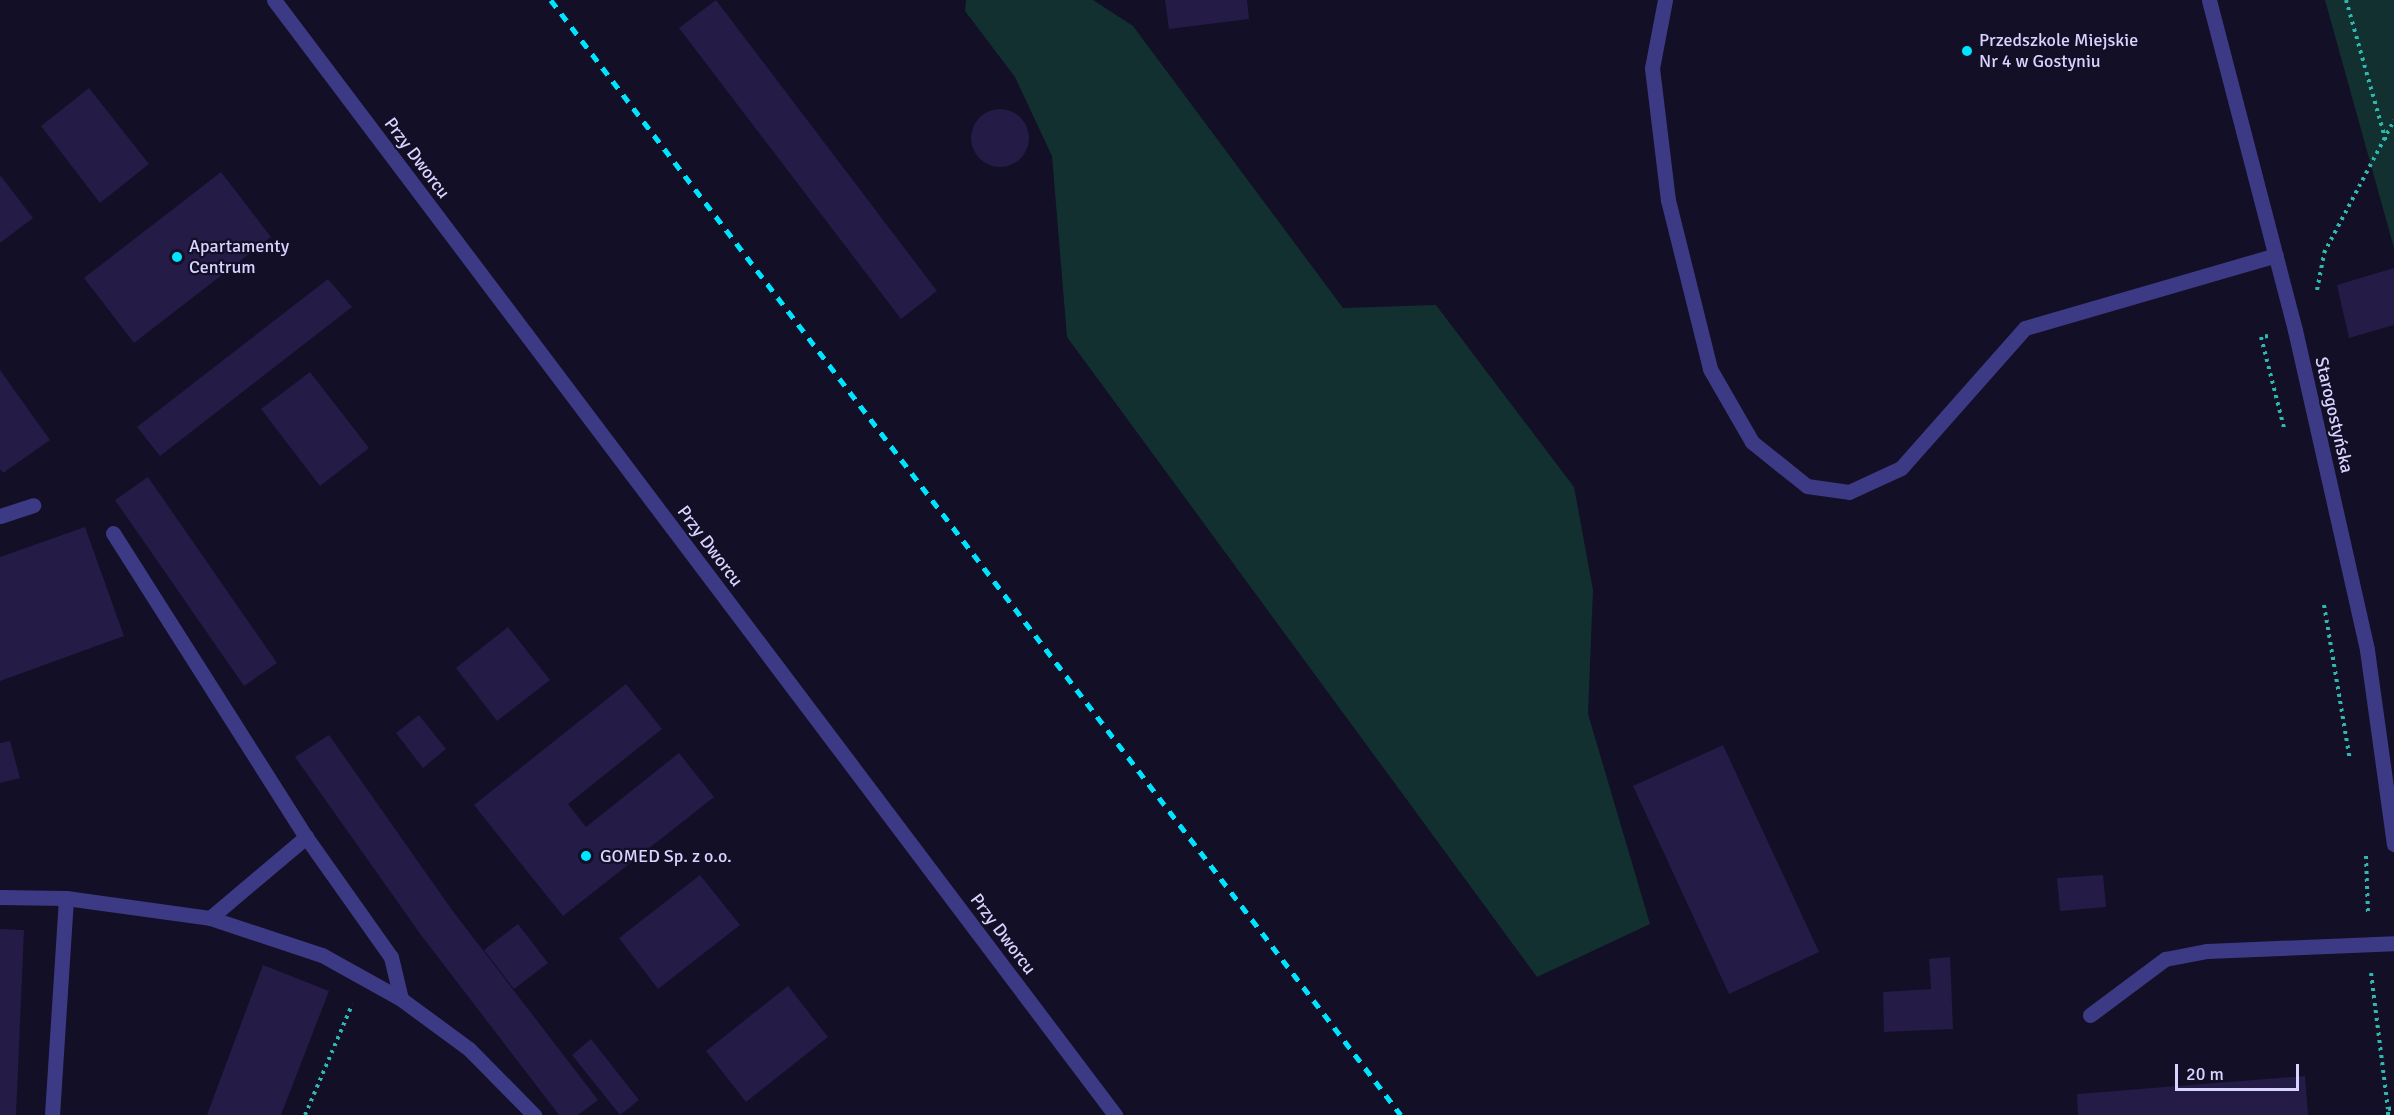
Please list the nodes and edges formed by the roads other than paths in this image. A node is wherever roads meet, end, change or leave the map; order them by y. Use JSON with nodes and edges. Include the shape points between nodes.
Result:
{"nodes":[{"id":1,"x":274,"y":0,"type":"edge"},
{"id":2,"x":1665,"y":0,"type":"edge"},
{"id":3,"x":2209,"y":0,"type":"edge"},
{"id":4,"x":2276,"y":255,"type":"junction"},
{"id":5,"x":33,"y":505,"type":"dead end"},
{"id":6,"x":0,"y":516,"type":"edge"},
{"id":7,"x":113,"y":533,"type":"dead end"},
{"id":8,"x":306,"y":837,"type":"junction"},
{"id":9,"x":2394,"y":844,"type":"edge"},
{"id":10,"x":0,"y":897,"type":"edge"},
{"id":11,"x":66,"y":898,"type":"junction"},
{"id":12,"x":210,"y":918,"type":"junction"},
{"id":13,"x":2394,"y":943,"type":"edge"},
{"id":14,"x":401,"y":999,"type":"junction"},
{"id":15,"x":2090,"y":1015,"type":"dead end"},
{"id":16,"x":52,"y":1115,"type":"edge"},
{"id":17,"x":534,"y":1115,"type":"edge"},
{"id":18,"x":1115,"y":1115,"type":"edge"}],
"edges":[{"from":1,"to":18,"type":"street","name":"Przy Dworcu"},
{"from":2,"to":4,"type":"street","via":[[1652,68],[1665,178],[1710,369],[1752,442],[1807,486],[1849,492],[1901,468],[2025,328]]},
{"from":3,"to":4,"type":"street","name":"Starogostyńska"},
{"from":4,"to":9,"type":"street","name":"Starogostyńska","via":[[2367,650]]},
{"from":5,"to":6,"type":"street"},
{"from":7,"to":8,"type":"street"},
{"from":8,"to":12,"type":"street"},
{"from":8,"to":14,"type":"street","via":[[391,957]]},
{"from":10,"to":11,"type":"street"},
{"from":11,"to":12,"type":"street"},
{"from":11,"to":16,"type":"street"},
{"from":12,"to":14,"type":"street","via":[[322,955]]},
{"from":13,"to":15,"type":"street","via":[[2207,951],[2165,959]]},
{"from":14,"to":17,"type":"street","via":[[469,1049]]}]}
